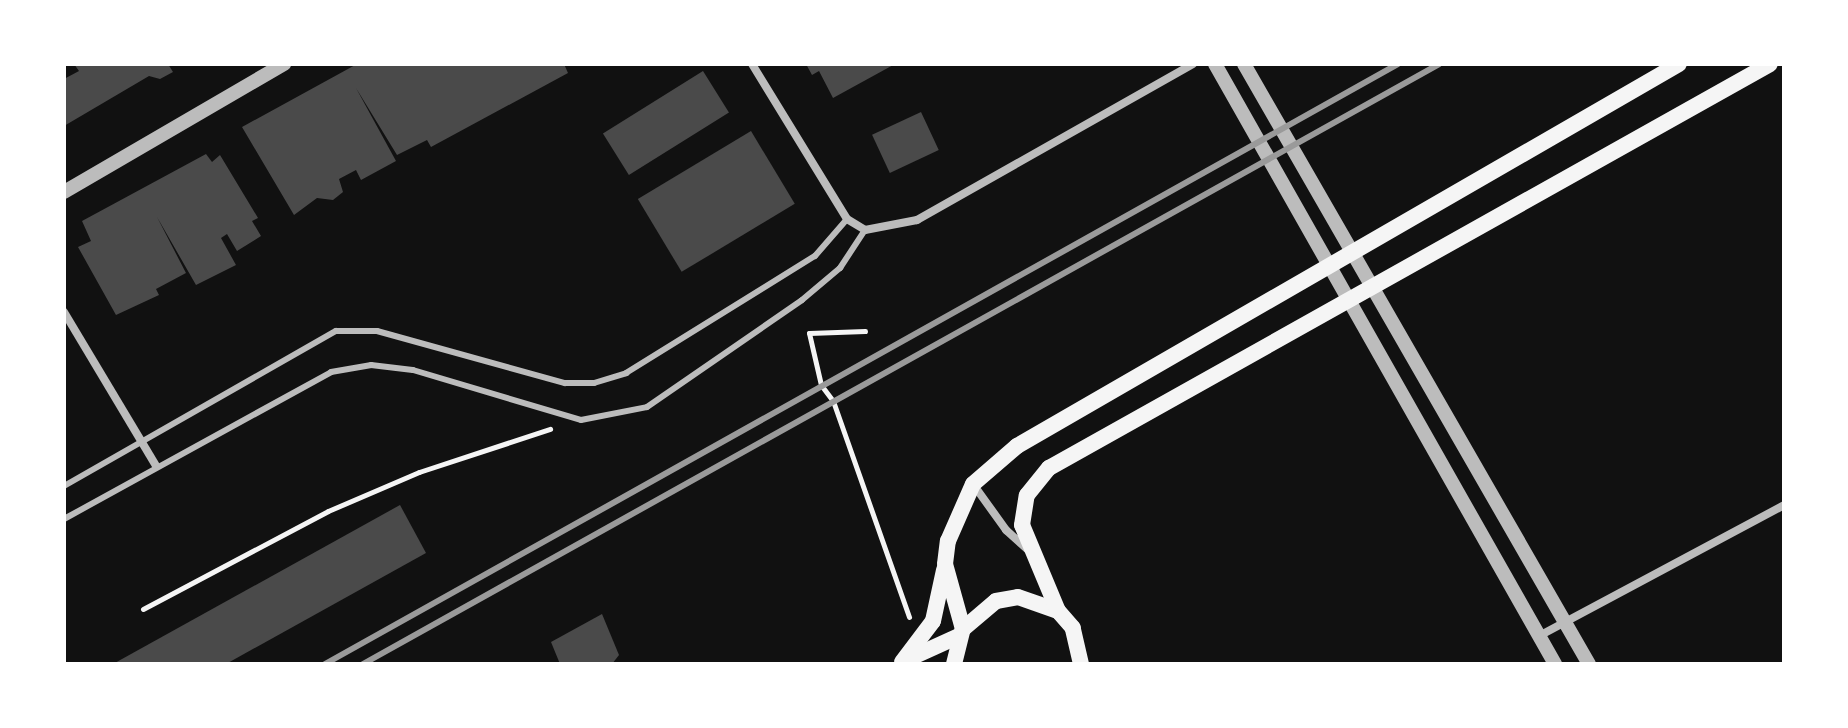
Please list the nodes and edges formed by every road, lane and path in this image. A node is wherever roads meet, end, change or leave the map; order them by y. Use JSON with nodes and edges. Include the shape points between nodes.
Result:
{"nodes":[{"id":1,"x":284,"y":64,"type":"edge"},
{"id":2,"x":752,"y":64,"type":"edge"},
{"id":3,"x":1193,"y":64,"type":"edge"},
{"id":4,"x":1215,"y":64,"type":"edge"},
{"id":5,"x":1244,"y":64,"type":"edge"},
{"id":6,"x":1679,"y":64,"type":"edge"},
{"id":7,"x":1770,"y":64,"type":"edge"},
{"id":8,"x":64,"y":192,"type":"edge"},
{"id":9,"x":847,"y":219,"type":"junction"},
{"id":10,"x":865,"y":230,"type":"junction"},
{"id":11,"x":1354,"y":248,"type":"junction"},
{"id":12,"x":1327,"y":263,"type":"junction"},
{"id":13,"x":1375,"y":285,"type":"junction"},
{"id":14,"x":1348,"y":300,"type":"junction"},
{"id":15,"x":64,"y":312,"type":"edge"},
{"id":16,"x":865,"y":331,"type":"dead end"},
{"id":17,"x":581,"y":420,"type":"junction"},
{"id":18,"x":142,"y":441,"type":"junction"},
{"id":19,"x":156,"y":466,"type":"junction"},
{"id":20,"x":973,"y":484,"type":"junction"},
{"id":21,"x":64,"y":486,"type":"edge"},
{"id":22,"x":1784,"y":505,"type":"edge"},
{"id":23,"x":64,"y":519,"type":"edge"},
{"id":24,"x":1034,"y":555,"type":"junction"},
{"id":25,"x":945,"y":564,"type":"junction"},
{"id":26,"x":143,"y":609,"type":"dead end"},
{"id":27,"x":1058,"y":611,"type":"junction"},
{"id":28,"x":1565,"y":622,"type":"junction"},
{"id":29,"x":908,"y":623,"type":"dead end"},
{"id":30,"x":961,"y":633,"type":"junction"},
{"id":31,"x":1539,"y":636,"type":"junction"},
{"id":32,"x":900,"y":663,"type":"edge"},
{"id":33,"x":954,"y":664,"type":"edge"},
{"id":34,"x":1081,"y":664,"type":"edge"},
{"id":35,"x":1555,"y":664,"type":"edge"},
{"id":36,"x":1589,"y":664,"type":"edge"}],
"edges":[{"from":1,"to":8,"type":"street"},
{"from":2,"to":9,"type":"street"},
{"from":3,"to":10,"type":"street","via":[[917,220]]},
{"from":4,"to":12,"type":"street"},
{"from":5,"to":11,"type":"street"},
{"from":6,"to":11,"type":"main road"},
{"from":7,"to":13,"type":"main road"},
{"from":9,"to":10,"type":"street"},
{"from":9,"to":18,"type":"lane","via":[[815,256],[626,373],[594,383],[565,383],[377,331],[336,331]]},
{"from":10,"to":17,"type":"lane","via":[[840,268],[802,300],[647,407]]},
{"from":11,"to":12,"type":"main road"},
{"from":11,"to":13,"type":"street"},
{"from":12,"to":14,"type":"street"},
{"from":12,"to":20,"type":"main road","via":[[1017,446]]},
{"from":13,"to":14,"type":"main road"},
{"from":13,"to":28,"type":"street"},
{"from":14,"to":24,"type":"main road","via":[[1049,468],[1027,495],[1022,525]]},
{"from":14,"to":31,"type":"street"},
{"from":15,"to":18,"type":"street"},
{"from":16,"to":29,"type":"path","via":[[809,333],[821,385],[833,401],[909,611]]},
{"from":17,"to":19,"type":"lane","via":[[413,370],[371,365],[331,372],[301,386]]},
{"from":17,"to":26,"type":"path","via":[[406,477],[233,559]]},
{"from":18,"to":19,"type":"street"},
{"from":18,"to":21,"type":"lane"},
{"from":19,"to":23,"type":"lane"},
{"from":20,"to":24,"type":"street","via":[[1006,530]]},
{"from":20,"to":25,"type":"main road","via":[[959,507]]},
{"from":22,"to":28,"type":"street"},
{"from":24,"to":27,"type":"main road"},
{"from":25,"to":30,"type":"main road"},
{"from":25,"to":32,"type":"main road","via":[[933,621]]},
{"from":27,"to":30,"type":"main road","via":[[1018,597],[996,601]]},
{"from":27,"to":34,"type":"main road","via":[[1073,628]]},
{"from":28,"to":31,"type":"street"},
{"from":28,"to":36,"type":"street"},
{"from":30,"to":32,"type":"main road"},
{"from":30,"to":33,"type":"main road"},
{"from":31,"to":35,"type":"street"}]}
